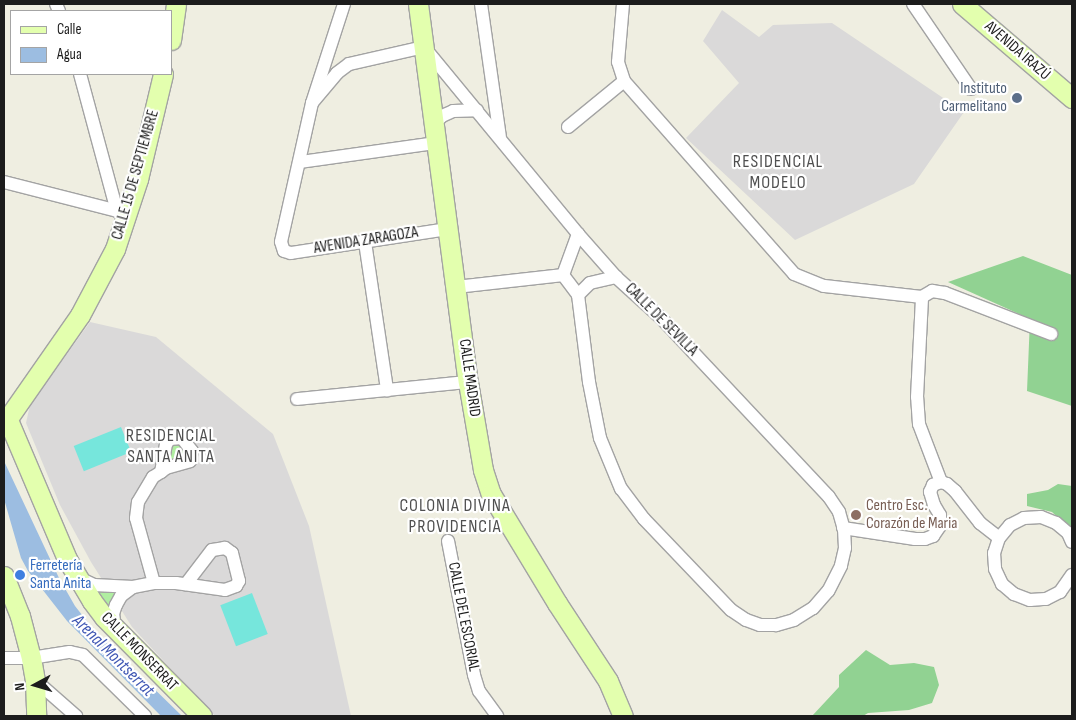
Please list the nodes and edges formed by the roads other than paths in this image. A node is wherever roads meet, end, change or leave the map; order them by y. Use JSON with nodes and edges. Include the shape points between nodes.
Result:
{"nodes":[{"id":1,"x":176,"y":4,"type":"edge"},
{"id":2,"x":344,"y":4,"type":"edge"},
{"id":3,"x":418,"y":4,"type":"edge"},
{"id":4,"x":481,"y":4,"type":"edge"},
{"id":5,"x":623,"y":4,"type":"edge"},
{"id":6,"x":913,"y":4,"type":"edge"},
{"id":7,"x":962,"y":4,"type":"edge"},
{"id":8,"x":172,"y":33,"type":"edge"},
{"id":9,"x":424,"y":47,"type":"junction"},
{"id":10,"x":80,"y":75,"type":"edge"},
{"id":11,"x":163,"y":75,"type":"edge"},
{"id":12,"x":624,"y":81,"type":"junction"},
{"id":13,"x":971,"y":89,"type":"dead end"},
{"id":14,"x":1072,"y":98,"type":"edge"},
{"id":15,"x":312,"y":103,"type":"junction"},
{"id":16,"x":477,"y":110,"type":"junction"},
{"id":17,"x":434,"y":124,"type":"junction"},
{"id":18,"x":568,"y":127,"type":"dead end"},
{"id":19,"x":500,"y":137,"type":"junction"},
{"id":20,"x":436,"y":144,"type":"junction"},
{"id":21,"x":300,"y":162,"type":"junction"},
{"id":22,"x":4,"y":182,"type":"edge"},
{"id":23,"x":123,"y":212,"type":"junction"},
{"id":24,"x":448,"y":229,"type":"junction"},
{"id":25,"x":578,"y":234,"type":"junction"},
{"id":26,"x":365,"y":242,"type":"junction"},
{"id":27,"x":562,"y":275,"type":"junction"},
{"id":28,"x":616,"y":276,"type":"junction"},
{"id":29,"x":456,"y":287,"type":"junction"},
{"id":30,"x":578,"y":295,"type":"junction"},
{"id":31,"x":922,"y":297,"type":"junction"},
{"id":32,"x":1051,"y":334,"type":"dead end"},
{"id":33,"x":468,"y":382,"type":"junction"},
{"id":34,"x":387,"y":390,"type":"junction"},
{"id":35,"x":296,"y":399,"type":"dead end"},
{"id":36,"x":6,"y":422,"type":"edge"},
{"id":37,"x":161,"y":472,"type":"dead end"},
{"id":38,"x":941,"y":482,"type":"junction"},
{"id":39,"x":843,"y":528,"type":"junction"},
{"id":40,"x":999,"y":538,"type":"junction"},
{"id":41,"x":448,"y":541,"type":"dead end"},
{"id":42,"x":1072,"y":542,"type":"edge"},
{"id":43,"x":1072,"y":575,"type":"edge"},
{"id":44,"x":4,"y":576,"type":"edge"},
{"id":45,"x":76,"y":576,"type":"junction"},
{"id":46,"x":154,"y":583,"type":"junction"},
{"id":47,"x":186,"y":584,"type":"dead end"},
{"id":48,"x":133,"y":588,"type":"junction"},
{"id":49,"x":115,"y":628,"type":"junction"},
{"id":50,"x":4,"y":658,"type":"edge"},
{"id":51,"x":31,"y":658,"type":"junction"},
{"id":52,"x":35,"y":680,"type":"junction"},
{"id":53,"x":36,"y":716,"type":"edge"},
{"id":54,"x":76,"y":716,"type":"edge"},
{"id":55,"x":146,"y":716,"type":"edge"},
{"id":56,"x":202,"y":716,"type":"edge"},
{"id":57,"x":497,"y":716,"type":"edge"},
{"id":58,"x":623,"y":716,"type":"edge"}],
"edges":[{"from":1,"to":8,"type":"street"},
{"from":2,"to":15,"type":"street"},
{"from":3,"to":9,"type":"street","name":"CALLE MADRID"},
{"from":4,"to":19,"type":"street"},
{"from":5,"to":12,"type":"street","via":[[618,62]]},
{"from":6,"to":13,"type":"street"},
{"from":7,"to":14,"type":"street","name":"AVENIDA IRAZÚ"},
{"from":9,"to":15,"type":"street","via":[[349,64]]},
{"from":9,"to":16,"type":"street","name":"CALLE DE SEVILLA"},
{"from":9,"to":17,"type":"street","name":"CALLE MADRID"},
{"from":10,"to":23,"type":"street"},
{"from":11,"to":23,"type":"street","name":"CALLE 15 DE SEPTIEMBRE"},
{"from":12,"to":18,"type":"street"},
{"from":12,"to":31,"type":"street","via":[[794,274],[824,286]]},
{"from":15,"to":21,"type":"street"},
{"from":16,"to":17,"type":"street","via":[[453,110]]},
{"from":16,"to":19,"type":"street","name":"CALLE DE SEVILLA"},
{"from":17,"to":20,"type":"street","name":"CALLE MADRID"},
{"from":19,"to":25,"type":"street","name":"CALLE DE SEVILLA"},
{"from":20,"to":21,"type":"street"},
{"from":20,"to":24,"type":"street","name":"CALLE MADRID"},
{"from":21,"to":26,"type":"street","name":"AVENIDA ZARAGOZA","via":[[281,242],[284,251],[291,253]]},
{"from":22,"to":23,"type":"street"},
{"from":23,"to":36,"type":"street","name":"CALLE 15 DE SEPTIEMBRE","via":[[115,249],[80,315]]},
{"from":24,"to":26,"type":"street","name":"AVENIDA ZARAGOZA"},
{"from":24,"to":29,"type":"street","name":"CALLE MADRID"},
{"from":25,"to":27,"type":"street"},
{"from":25,"to":28,"type":"street","name":"CALLE DE SEVILLA"},
{"from":26,"to":34,"type":"street"},
{"from":27,"to":29,"type":"street"},
{"from":27,"to":30,"type":"street"},
{"from":28,"to":30,"type":"street","via":[[590,283]]},
{"from":28,"to":39,"type":"street","name":"CALLE DE SEVILLA","via":[[661,318],[829,496],[839,512]]},
{"from":29,"to":33,"type":"street","name":"CALLE MADRID"},
{"from":30,"to":39,"type":"street","name":"CALLE DE SEVILLA","via":[[600,438],[621,489],[644,519],[730,610],[746,620],[768,625],[794,620],[813,608],[828,591],[841,566]]},
{"from":31,"to":32,"type":"street","via":[[932,292],[945,293]]},
{"from":31,"to":38,"type":"street","via":[[919,424]]},
{"from":33,"to":34,"type":"street"},
{"from":33,"to":58,"type":"street","name":"CALLE MADRID","via":[[483,470],[491,494],[608,681]]},
{"from":34,"to":35,"type":"street"},
{"from":36,"to":45,"type":"street","name":"CALLE MONSERRAT"},
{"from":37,"to":46,"type":"street","via":[[153,477],[138,502],[136,518]]},
{"from":38,"to":39,"type":"street","via":[[932,485],[930,492],[940,515],[940,526],[933,536],[925,540]]},
{"from":38,"to":40,"type":"street","via":[[955,491],[980,523]]},
{"from":40,"to":42,"type":"street","via":[[1024,518],[1040,517],[1056,522]]},
{"from":40,"to":43,"type":"street","via":[[994,553],[995,569],[1002,584],[1014,594],[1030,600],[1046,599],[1060,592]]},
{"from":41,"to":57,"type":"street","name":"CALLE DEL ESCORIAL","via":[[474,675],[479,691]]},
{"from":44,"to":51,"type":"street","via":[[20,616]]},
{"from":45,"to":48,"type":"street","via":[[94,585]]},
{"from":45,"to":49,"type":"street","name":"CALLE MONSERRAT","via":[[95,606]]},
{"from":46,"to":47,"type":"street"},
{"from":46,"to":48,"type":"street"},
{"from":48,"to":49,"type":"street","via":[[121,596],[116,605],[113,614]]},
{"from":49,"to":56,"type":"street","name":"CALLE MONSERRAT"},
{"from":50,"to":51,"type":"street"},
{"from":51,"to":52,"type":"street"},
{"from":51,"to":55,"type":"street","via":[[70,652],[83,655]]},
{"from":52,"to":53,"type":"street"},
{"from":52,"to":54,"type":"street"}]}
